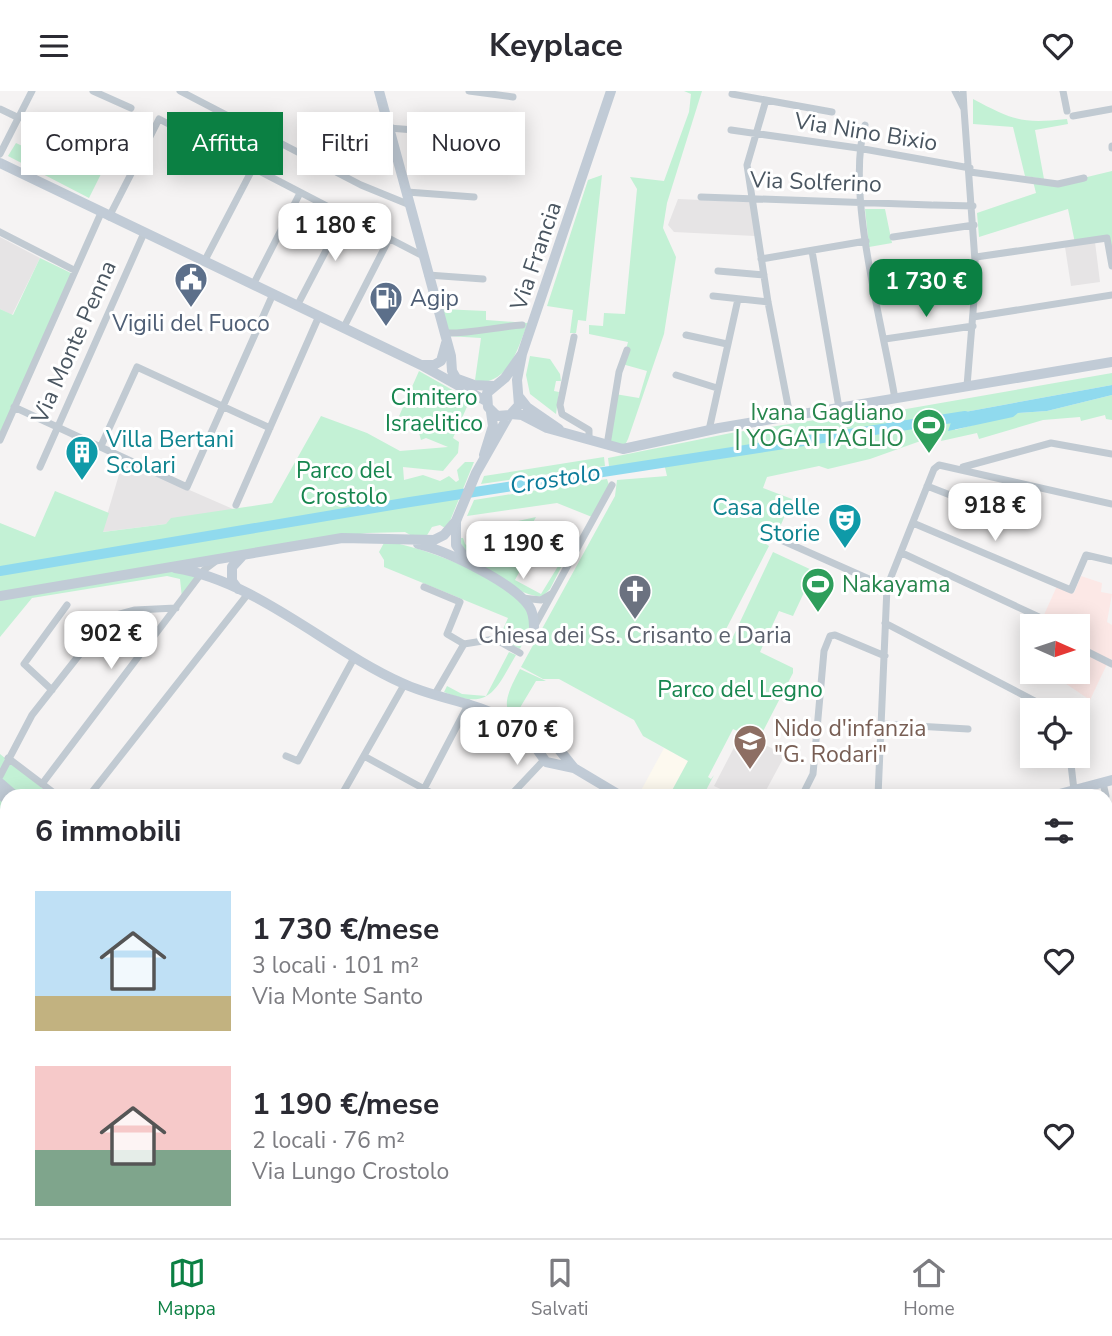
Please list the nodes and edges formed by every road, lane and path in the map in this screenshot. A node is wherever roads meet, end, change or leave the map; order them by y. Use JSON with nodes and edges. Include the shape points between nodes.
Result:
{"nodes":[{"id":1,"x":33,"y":91,"type":"edge"},
{"id":2,"x":93,"y":91,"type":"edge"},
{"id":3,"x":180,"y":91,"type":"edge"},
{"id":4,"x":379,"y":91,"type":"edge"},
{"id":5,"x":470,"y":91,"type":"edge"},
{"id":6,"x":611,"y":91,"type":"edge"},
{"id":7,"x":955,"y":91,"type":"edge"},
{"id":8,"x":962,"y":91,"type":"edge"},
{"id":9,"x":1063,"y":91,"type":"edge"},
{"id":10,"x":744,"y":93,"type":"edge"},
{"id":11,"x":732,"y":94,"type":"dead end"},
{"id":12,"x":513,"y":97,"type":"dead end"},
{"id":13,"x":766,"y":100,"type":"junction"},
{"id":14,"x":131,"y":108,"type":"dead end"},
{"id":15,"x":0,"y":109,"type":"edge"},
{"id":16,"x":964,"y":109,"type":"junction"},
{"id":17,"x":1112,"y":109,"type":"edge"},
{"id":18,"x":385,"y":112,"type":"edge"},
{"id":19,"x":832,"y":112,"type":"dead end"},
{"id":20,"x":19,"y":118,"type":"junction"},
{"id":21,"x":167,"y":123,"type":"edge"},
{"id":22,"x":865,"y":125,"type":"dead end"},
{"id":23,"x":731,"y":131,"type":"dead end"},
{"id":24,"x":756,"y":134,"type":"junction"},
{"id":25,"x":393,"y":142,"type":"edge"},
{"id":26,"x":2,"y":148,"type":"edge"},
{"id":27,"x":858,"y":148,"type":"junction"},
{"id":28,"x":0,"y":162,"type":"edge"},
{"id":29,"x":970,"y":170,"type":"junction"},
{"id":30,"x":249,"y":175,"type":"edge"},
{"id":31,"x":266,"y":175,"type":"edge"},
{"id":32,"x":1084,"y":178,"type":"dead end"},
{"id":33,"x":407,"y":192,"type":"junction"},
{"id":34,"x":300,"y":193,"type":"junction"},
{"id":35,"x":474,"y":197,"type":"dead end"},
{"id":36,"x":701,"y":197,"type":"dead end"},
{"id":37,"x":751,"y":200,"type":"junction"},
{"id":38,"x":861,"y":204,"type":"junction"},
{"id":39,"x":410,"y":205,"type":"junction"},
{"id":40,"x":973,"y":206,"type":"junction"},
{"id":41,"x":105,"y":215,"type":"junction"},
{"id":42,"x":344,"y":216,"type":"junction"},
{"id":43,"x":974,"y":225,"type":"junction"},
{"id":44,"x":0,"y":232,"type":"edge"},
{"id":45,"x":144,"y":233,"type":"junction"},
{"id":46,"x":893,"y":237,"type":"dead end"},
{"id":47,"x":389,"y":239,"type":"junction"},
{"id":48,"x":866,"y":241,"type":"junction"},
{"id":49,"x":812,"y":251,"type":"junction"},
{"id":50,"x":424,"y":256,"type":"junction"},
{"id":51,"x":976,"y":257,"type":"junction"},
{"id":52,"x":761,"y":259,"type":"junction"},
{"id":53,"x":204,"y":262,"type":"junction"},
{"id":54,"x":1112,"y":265,"type":"edge"},
{"id":55,"x":74,"y":270,"type":"junction"},
{"id":56,"x":718,"y":271,"type":"dead end"},
{"id":57,"x":917,"y":272,"type":"dead end"},
{"id":58,"x":428,"y":275,"type":"junction"},
{"id":59,"x":764,"y":275,"type":"junction"},
{"id":60,"x":976,"y":275,"type":"junction"},
{"id":61,"x":482,"y":279,"type":"dead end"},
{"id":62,"x":253,"y":285,"type":"junction"},
{"id":63,"x":273,"y":294,"type":"junction"},
{"id":64,"x":1112,"y":295,"type":"edge"},
{"id":65,"x":713,"y":296,"type":"dead end"},
{"id":66,"x":738,"y":299,"type":"junction"},
{"id":67,"x":300,"y":301,"type":"junction"},
{"id":68,"x":768,"y":302,"type":"junction"},
{"id":69,"x":319,"y":316,"type":"junction"},
{"id":70,"x":973,"y":322,"type":"junction"},
{"id":71,"x":522,"y":325,"type":"dead end"},
{"id":72,"x":344,"y":327,"type":"junction"},
{"id":73,"x":686,"y":335,"type":"dead end"},
{"id":74,"x":574,"y":337,"type":"dead end"},
{"id":75,"x":445,"y":338,"type":"junction"},
{"id":76,"x":885,"y":339,"type":"junction"},
{"id":77,"x":727,"y":344,"type":"junction"},
{"id":78,"x":627,"y":350,"type":"dead end"},
{"id":79,"x":522,"y":354,"type":"junction"},
{"id":80,"x":1112,"y":362,"type":"edge"},
{"id":81,"x":421,"y":365,"type":"junction"},
{"id":82,"x":438,"y":374,"type":"junction"},
{"id":83,"x":676,"y":375,"type":"dead end"},
{"id":84,"x":456,"y":378,"type":"junction"},
{"id":85,"x":497,"y":384,"type":"junction"},
{"id":86,"x":967,"y":386,"type":"junction"},
{"id":87,"x":717,"y":388,"type":"junction"},
{"id":88,"x":519,"y":394,"type":"junction"},
{"id":89,"x":895,"y":398,"type":"junction"},
{"id":90,"x":223,"y":406,"type":"junction"},
{"id":91,"x":14,"y":407,"type":"junction"},
{"id":92,"x":489,"y":407,"type":"junction"},
{"id":93,"x":839,"y":408,"type":"junction"},
{"id":94,"x":510,"y":415,"type":"junction"},
{"id":95,"x":790,"y":416,"type":"junction"},
{"id":96,"x":57,"y":427,"type":"junction"},
{"id":97,"x":270,"y":428,"type":"junction"},
{"id":98,"x":559,"y":429,"type":"junction"},
{"id":99,"x":709,"y":430,"type":"junction"},
{"id":100,"x":0,"y":440,"type":"edge"},
{"id":101,"x":589,"y":440,"type":"junction"},
{"id":102,"x":607,"y":445,"type":"junction"},
{"id":103,"x":102,"y":446,"type":"junction"},
{"id":104,"x":1112,"y":454,"type":"edge"},
{"id":105,"x":483,"y":459,"type":"junction"},
{"id":106,"x":40,"y":467,"type":"dead end"},
{"id":107,"x":960,"y":468,"type":"junction"},
{"id":108,"x":612,"y":485,"type":"dead end"},
{"id":109,"x":928,"y":486,"type":"junction"},
{"id":110,"x":1112,"y":504,"type":"edge"},
{"id":111,"x":236,"y":505,"type":"dead end"},
{"id":112,"x":1007,"y":517,"type":"dead end"},
{"id":113,"x":457,"y":518,"type":"junction"},
{"id":114,"x":913,"y":523,"type":"junction"},
{"id":115,"x":772,"y":536,"type":"dead end"},
{"id":116,"x":406,"y":540,"type":"junction"},
{"id":117,"x":902,"y":553,"type":"junction"},
{"id":118,"x":244,"y":555,"type":"junction"},
{"id":119,"x":223,"y":558,"type":"junction"},
{"id":120,"x":1112,"y":561,"type":"edge"},
{"id":121,"x":469,"y":563,"type":"junction"},
{"id":122,"x":168,"y":566,"type":"junction"},
{"id":123,"x":202,"y":574,"type":"junction"},
{"id":124,"x":424,"y":587,"type":"dead end"},
{"id":125,"x":887,"y":587,"type":"junction"},
{"id":126,"x":244,"y":594,"type":"junction"},
{"id":127,"x":551,"y":594,"type":"junction"},
{"id":128,"x":0,"y":596,"type":"edge"},
{"id":129,"x":522,"y":599,"type":"junction"},
{"id":130,"x":182,"y":602,"type":"junction"},
{"id":131,"x":67,"y":605,"type":"dead end"},
{"id":132,"x":1033,"y":614,"type":"edge"},
{"id":133,"x":885,"y":623,"type":"junction"},
{"id":134,"x":534,"y":627,"type":"joint"},
{"id":135,"x":464,"y":645,"type":"junction"},
{"id":136,"x":520,"y":653,"type":"dead end"},
{"id":137,"x":1090,"y":653,"type":"edge"},
{"id":138,"x":885,"y":656,"type":"junction"},
{"id":139,"x":354,"y":658,"type":"junction"},
{"id":140,"x":1112,"y":664,"type":"edge"},
{"id":141,"x":404,"y":685,"type":"junction"},
{"id":142,"x":51,"y":690,"type":"junction"},
{"id":143,"x":435,"y":694,"type":"junction"},
{"id":144,"x":1029,"y":698,"type":"edge"},
{"id":145,"x":469,"y":703,"type":"junction"},
{"id":146,"x":882,"y":724,"type":"junction"},
{"id":147,"x":968,"y":729,"type":"dead end"},
{"id":148,"x":527,"y":736,"type":"junction"},
{"id":149,"x":550,"y":745,"type":"junction"},
{"id":150,"x":286,"y":756,"type":"dead end"},
{"id":151,"x":364,"y":756,"type":"junction"},
{"id":152,"x":543,"y":757,"type":"junction"},
{"id":153,"x":8,"y":758,"type":"junction"},
{"id":154,"x":559,"y":759,"type":"junction"},
{"id":155,"x":1071,"y":768,"type":"edge"},
{"id":156,"x":0,"y":776,"type":"edge"},
{"id":157,"x":1107,"y":782,"type":"edge"},
{"id":158,"x":42,"y":784,"type":"junction"},
{"id":159,"x":49,"y":789,"type":"edge"},
{"id":160,"x":94,"y":789,"type":"edge"},
{"id":161,"x":345,"y":789,"type":"edge"},
{"id":162,"x":424,"y":789,"type":"joint"},
{"id":163,"x":516,"y":789,"type":"edge"},
{"id":164,"x":609,"y":789,"type":"edge"},
{"id":165,"x":806,"y":789,"type":"edge"},
{"id":166,"x":878,"y":789,"type":"edge"},
{"id":167,"x":1074,"y":789,"type":"edge"},
{"id":168,"x":1078,"y":789,"type":"edge"}],
"edges":[{"from":1,"to":20,"type":"street"},
{"from":2,"to":14,"type":"street"},
{"from":3,"to":39,"type":"street","via":[[361,185]]},
{"from":4,"to":18,"type":"street"},
{"from":5,"to":12,"type":"street"},
{"from":6,"to":79,"type":"street","name":"Via Francia"},
{"from":7,"to":16,"type":"street"},
{"from":8,"to":16,"type":"street"},
{"from":9,"to":17,"type":"street","via":[[1070,113]]},
{"from":10,"to":11,"type":"street","name":"Via Nino Bixio"},
{"from":10,"to":13,"type":"street","name":"Via Nino Bixio"},
{"from":13,"to":19,"type":"street","name":"Via Nino Bixio"},
{"from":13,"to":24,"type":"street","name":"Via Nino Bixio"},
{"from":15,"to":20,"type":"street"},
{"from":16,"to":29,"type":"street"},
{"from":20,"to":26,"type":"street"},
{"from":21,"to":41,"type":"street","via":[[159,119],[115,206]]},
{"from":22,"to":27,"type":"street"},
{"from":23,"to":24,"type":"street","name":"Via Nino Bixio"},
{"from":24,"to":27,"type":"street","name":"Via Nino Bixio"},
{"from":24,"to":37,"type":"street","via":[[747,165]]},
{"from":25,"to":33,"type":"street"},
{"from":27,"to":29,"type":"street","name":"Via Nino Bixio"},
{"from":27,"to":38,"type":"street"},
{"from":28,"to":41,"type":"street"},
{"from":29,"to":32,"type":"street","name":"Via Nino Bixio","via":[[1058,184]]},
{"from":29,"to":40,"type":"street"},
{"from":30,"to":53,"type":"street"},
{"from":31,"to":34,"type":"street"},
{"from":33,"to":35,"type":"street"},
{"from":33,"to":39,"type":"street"},
{"from":34,"to":42,"type":"street"},
{"from":34,"to":62,"type":"street"},
{"from":36,"to":37,"type":"street","name":"Via Solferino"},
{"from":37,"to":38,"type":"street","name":"Via Solferino"},
{"from":37,"to":52,"type":"street"},
{"from":38,"to":40,"type":"street","name":"Via Solferino"},
{"from":38,"to":48,"type":"street"},
{"from":39,"to":50,"type":"street"},
{"from":40,"to":43,"type":"street"},
{"from":41,"to":45,"type":"street"},
{"from":41,"to":55,"type":"street"},
{"from":42,"to":47,"type":"street"},
{"from":42,"to":67,"type":"street"},
{"from":43,"to":46,"type":"street"},
{"from":43,"to":51,"type":"street"},
{"from":44,"to":55,"type":"street"},
{"from":45,"to":53,"type":"street"},
{"from":45,"to":96,"type":"street","name":"Via Monte Penna"},
{"from":47,"to":50,"type":"street"},
{"from":47,"to":72,"type":"street"},
{"from":48,"to":49,"type":"street"},
{"from":48,"to":76,"type":"street"},
{"from":49,"to":52,"type":"street"},
{"from":49,"to":93,"type":"street"},
{"from":50,"to":58,"type":"street"},
{"from":51,"to":54,"type":"street","via":[[1107,239]]},
{"from":51,"to":60,"type":"street"},
{"from":52,"to":59,"type":"street"},
{"from":53,"to":62,"type":"street"},
{"from":55,"to":91,"type":"street"},
{"from":56,"to":59,"type":"street"},
{"from":57,"to":60,"type":"street"},
{"from":58,"to":61,"type":"street"},
{"from":58,"to":75,"type":"street"},
{"from":59,"to":68,"type":"street"},
{"from":60,"to":70,"type":"street"},
{"from":62,"to":63,"type":"street"},
{"from":63,"to":67,"type":"street"},
{"from":63,"to":90,"type":"street"},
{"from":64,"to":70,"type":"street"},
{"from":65,"to":66,"type":"street"},
{"from":66,"to":68,"type":"street"},
{"from":66,"to":77,"type":"street"},
{"from":67,"to":69,"type":"street"},
{"from":68,"to":95,"type":"street"},
{"from":69,"to":72,"type":"street"},
{"from":69,"to":97,"type":"street"},
{"from":70,"to":76,"type":"street"},
{"from":70,"to":86,"type":"street"},
{"from":71,"to":75,"type":"street"},
{"from":72,"to":81,"type":"street"},
{"from":73,"to":77,"type":"street"},
{"from":74,"to":101,"type":"street","via":[[560,405],[562,414],[589,429]]},
{"from":75,"to":81,"type":"street","via":[[439,362]]},
{"from":75,"to":84,"type":"street"},
{"from":76,"to":89,"type":"street"},
{"from":77,"to":87,"type":"street"},
{"from":78,"to":102,"type":"street"},
{"from":79,"to":85,"type":"street","name":"Via Francia"},
{"from":79,"to":88,"type":"street","name":"Via Francia"},
{"from":80,"to":86,"type":"street"},
{"from":81,"to":82,"type":"street"},
{"from":82,"to":84,"type":"street"},
{"from":82,"to":92,"type":"street"},
{"from":83,"to":87,"type":"street"},
{"from":84,"to":85,"type":"street","via":[[474,385]]},
{"from":85,"to":88,"type":"street","via":[[512,385]]},
{"from":85,"to":92,"type":"street","name":"Via Francia"},
{"from":86,"to":89,"type":"street"},
{"from":87,"to":99,"type":"street"},
{"from":88,"to":94,"type":"street","name":"Via Francia","via":[[517,409]]},
{"from":88,"to":98,"type":"street","via":[[527,408]]},
{"from":89,"to":93,"type":"street"},
{"from":90,"to":97,"type":"street"},
{"from":90,"to":103,"type":"street","via":[[137,366]]},
{"from":90,"to":103,"type":"street","via":[[187,487]]},
{"from":91,"to":96,"type":"street"},
{"from":91,"to":100,"type":"street"},
{"from":92,"to":94,"type":"street","via":[[498,416]]},
{"from":92,"to":105,"type":"street","name":"Via Francia","via":[[493,426]]},
{"from":93,"to":95,"type":"street"},
{"from":94,"to":98,"type":"street"},
{"from":94,"to":105,"type":"street","name":"Via Francia"},
{"from":95,"to":99,"type":"street"},
{"from":96,"to":103,"type":"street"},
{"from":96,"to":106,"type":"street","name":"Via Monte Penna"},
{"from":97,"to":111,"type":"street"},
{"from":98,"to":101,"type":"street"},
{"from":99,"to":102,"type":"street","via":[[633,447]]},
{"from":101,"to":102,"type":"street"},
{"from":104,"to":107,"type":"street","via":[[1051,443]]},
{"from":105,"to":113,"type":"street"},
{"from":107,"to":109,"type":"street","via":[[941,464]]},
{"from":107,"to":110,"type":"street"},
{"from":108,"to":127,"type":"street"},
{"from":109,"to":112,"type":"street"},
{"from":109,"to":114,"type":"street"},
{"from":113,"to":116,"type":"street","via":[[438,539]]},
{"from":113,"to":121,"type":"street","via":[[456,545]]},
{"from":114,"to":117,"type":"street"},
{"from":114,"to":120,"type":"street","via":[[1073,589],[1087,555]]},
{"from":115,"to":125,"type":"street"},
{"from":116,"to":118,"type":"street","via":[[342,538]]},
{"from":116,"to":121,"type":"street"},
{"from":117,"to":125,"type":"street"},
{"from":117,"to":132,"type":"street"},
{"from":118,"to":119,"type":"street"},
{"from":118,"to":126,"type":"street","via":[[231,572],[234,585]]},
{"from":119,"to":122,"type":"street"},
{"from":119,"to":123,"type":"street"},
{"from":121,"to":129,"type":"street"},
{"from":122,"to":123,"type":"street"},
{"from":122,"to":128,"type":"street"},
{"from":123,"to":126,"type":"street"},
{"from":123,"to":130,"type":"street"},
{"from":124,"to":135,"type":"street","via":[[460,602],[447,634]]},
{"from":125,"to":133,"type":"street"},
{"from":126,"to":139,"type":"street","via":[[315,631]]},
{"from":126,"to":160,"type":"street"},
{"from":127,"to":129,"type":"street","via":[[541,600]]},
{"from":127,"to":134,"type":"street"},
{"from":129,"to":134,"type":"street","via":[[530,607]]},
{"from":130,"to":142,"type":"street","via":[[169,610],[113,615]]},
{"from":130,"to":158,"type":"street"},
{"from":131,"to":142,"type":"street","via":[[24,664]]},
{"from":133,"to":138,"type":"street"},
{"from":133,"to":144,"type":"street"},
{"from":135,"to":136,"type":"street","via":[[495,639]]},
{"from":135,"to":143,"type":"street"},
{"from":137,"to":140,"type":"street"},
{"from":138,"to":146,"type":"street"},
{"from":138,"to":165,"type":"street","via":[[830,636],[824,652],[813,774]]},
{"from":139,"to":141,"type":"street"},
{"from":139,"to":150,"type":"street","via":[[298,761]]},
{"from":141,"to":143,"type":"street"},
{"from":141,"to":151,"type":"street"},
{"from":142,"to":153,"type":"street"},
{"from":143,"to":145,"type":"street"},
{"from":145,"to":148,"type":"street"},
{"from":145,"to":162,"type":"street"},
{"from":146,"to":147,"type":"street"},
{"from":146,"to":166,"type":"street"},
{"from":148,"to":149,"type":"street"},
{"from":148,"to":152,"type":"street"},
{"from":149,"to":152,"type":"street"},
{"from":149,"to":154,"type":"street","via":[[558,747]]},
{"from":151,"to":161,"type":"street"},
{"from":151,"to":162,"type":"street"},
{"from":152,"to":154,"type":"street"},
{"from":152,"to":163,"type":"street"},
{"from":153,"to":156,"type":"street"},
{"from":153,"to":158,"type":"street"},
{"from":154,"to":164,"type":"street"},
{"from":155,"to":167,"type":"street"},
{"from":157,"to":168,"type":"street"},
{"from":158,"to":159,"type":"street"}]}
